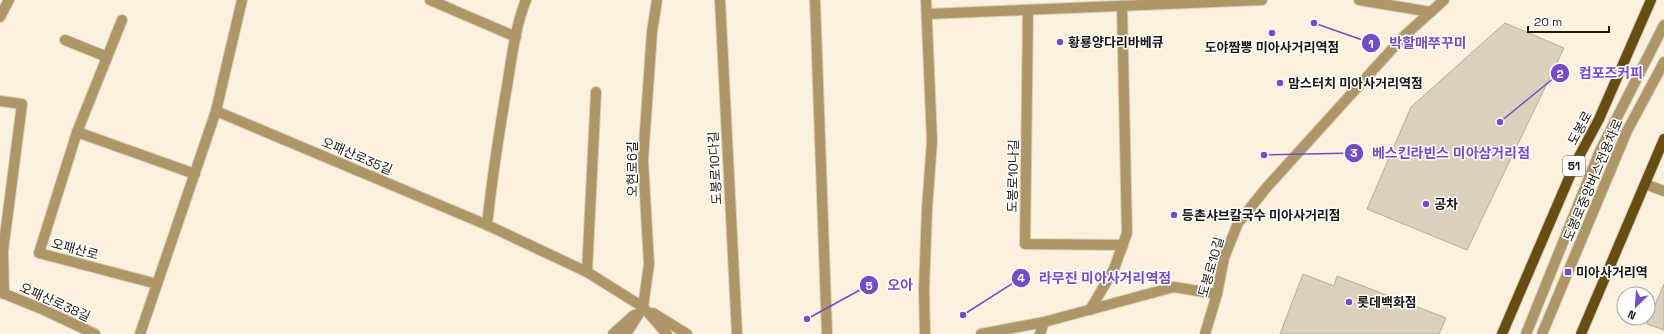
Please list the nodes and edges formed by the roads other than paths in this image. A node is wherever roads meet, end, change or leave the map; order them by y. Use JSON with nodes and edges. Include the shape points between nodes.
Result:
{"nodes":[{"id":1,"x":9,"y":0,"type":"edge"},
{"id":2,"x":242,"y":0,"type":"edge"},
{"id":3,"x":430,"y":0,"type":"edge"},
{"id":4,"x":526,"y":0,"type":"edge"},
{"id":5,"x":658,"y":0,"type":"edge"},
{"id":6,"x":720,"y":0,"type":"edge"},
{"id":7,"x":815,"y":0,"type":"edge"},
{"id":8,"x":926,"y":0,"type":"edge"},
{"id":9,"x":1262,"y":0,"type":"edge"},
{"id":10,"x":1359,"y":0,"type":"edge"},
{"id":11,"x":1390,"y":0,"type":"edge"},
{"id":12,"x":1444,"y":0,"type":"edge"},
{"id":13,"x":1651,"y":0,"type":"edge"},
{"id":14,"x":1122,"y":6,"type":"junction"},
{"id":15,"x":1398,"y":6,"type":"junction"},
{"id":16,"x":1028,"y":10,"type":"junction"},
{"id":17,"x":1431,"y":12,"type":"junction"},
{"id":18,"x":927,"y":14,"type":"junction"},
{"id":19,"x":0,"y":17,"type":"edge"},
{"id":20,"x":122,"y":20,"type":"dead end"},
{"id":21,"x":1664,"y":25,"type":"edge"},
{"id":22,"x":516,"y":37,"type":"junction"},
{"id":23,"x":65,"y":40,"type":"dead end"},
{"id":24,"x":107,"y":57,"type":"junction"},
{"id":25,"x":1664,"y":62,"type":"edge"},
{"id":26,"x":596,"y":92,"type":"dead end"},
{"id":27,"x":0,"y":101,"type":"edge"},
{"id":28,"x":216,"y":111,"type":"junction"},
{"id":29,"x":77,"y":132,"type":"junction"},
{"id":30,"x":1664,"y":139,"type":"edge"},
{"id":31,"x":195,"y":174,"type":"junction"},
{"id":32,"x":1645,"y":184,"type":"junction"},
{"id":33,"x":1664,"y":191,"type":"edge"},
{"id":34,"x":487,"y":225,"type":"junction"},
{"id":35,"x":1123,"y":245,"type":"junction"},
{"id":36,"x":587,"y":272,"type":"junction"},
{"id":37,"x":157,"y":284,"type":"junction"},
{"id":38,"x":2,"y":293,"type":"edge"},
{"id":39,"x":1217,"y":294,"type":"junction"},
{"id":40,"x":643,"y":307,"type":"junction"},
{"id":41,"x":1090,"y":310,"type":"junction"},
{"id":42,"x":1044,"y":322,"type":"junction"},
{"id":43,"x":95,"y":334,"type":"edge"},
{"id":44,"x":140,"y":334,"type":"edge"},
{"id":45,"x":613,"y":334,"type":"edge"},
{"id":46,"x":626,"y":334,"type":"edge"},
{"id":47,"x":667,"y":334,"type":"edge"},
{"id":48,"x":687,"y":334,"type":"edge"},
{"id":49,"x":737,"y":334,"type":"edge"},
{"id":50,"x":827,"y":334,"type":"edge"},
{"id":51,"x":925,"y":334,"type":"edge"},
{"id":52,"x":981,"y":334,"type":"edge"},
{"id":53,"x":1040,"y":334,"type":"edge"},
{"id":54,"x":1205,"y":334,"type":"edge"},
{"id":55,"x":1502,"y":334,"type":"edge"},
{"id":56,"x":1526,"y":334,"type":"edge"},
{"id":57,"x":1542,"y":334,"type":"edge"},
{"id":58,"x":1581,"y":334,"type":"edge"}],
"edges":[{"from":1,"to":19,"type":"street"},
{"from":2,"to":28,"type":"street"},
{"from":3,"to":22,"type":"street"},
{"from":4,"to":22,"type":"street","via":[[519,17]]},
{"from":5,"to":40,"type":"street","name":"오현로6길","via":[[652,32],[643,160],[649,264]]},
{"from":6,"to":49,"type":"street","name":"도봉로10다길"},
{"from":7,"to":50,"type":"street"},
{"from":8,"to":18,"type":"street"},
{"from":9,"to":14,"type":"street"},
{"from":10,"to":15,"type":"street"},
{"from":11,"to":15,"type":"street"},
{"from":12,"to":17,"type":"street","name":"도봉로10길"},
{"from":13,"to":55,"type":"main road","name":"도봉로","number":"51","via":[[1599,119],[1575,164]]},
{"from":14,"to":16,"type":"street"},
{"from":14,"to":35,"type":"street","via":[[1127,233]]},
{"from":15,"to":17,"type":"street"},
{"from":16,"to":18,"type":"street"},
{"from":16,"to":35,"type":"street","name":"도봉로10나길","via":[[1025,244]]},
{"from":17,"to":39,"type":"street","name":"도봉로10길","via":[[1403,37],[1267,187],[1238,224],[1224,258]]},
{"from":18,"to":51,"type":"street","via":[[932,141],[926,216]]},
{"from":20,"to":24,"type":"street","name":"오패산로"},
{"from":21,"to":56,"type":"street","via":[[1600,153]]},
{"from":22,"to":34,"type":"street","via":[[493,172]]},
{"from":23,"to":24,"type":"street"},
{"from":24,"to":29,"type":"street","name":"오패산로"},
{"from":25,"to":57,"type":"street","name":"도봉로중앙버스전용차로","via":[[1627,131]]},
{"from":26,"to":36,"type":"street"},
{"from":27,"to":38,"type":"street","name":"오패산로38길","via":[[22,104],[3,250]]},
{"from":28,"to":31,"type":"street"},
{"from":28,"to":34,"type":"street","name":"오패산로35길"},
{"from":29,"to":31,"type":"street"},
{"from":29,"to":37,"type":"street","name":"오패산로","via":[[40,253]]},
{"from":30,"to":32,"type":"main road"},
{"from":31,"to":37,"type":"street"},
{"from":32,"to":33,"type":"street"},
{"from":32,"to":58,"type":"main road"},
{"from":34,"to":36,"type":"street","name":"오패산로35길"},
{"from":35,"to":41,"type":"street","via":[[1114,269]]},
{"from":36,"to":40,"type":"street","name":"오패산로35길"},
{"from":37,"to":44,"type":"street"},
{"from":38,"to":43,"type":"street","name":"오패산로38길"},
{"from":39,"to":41,"type":"street","via":[[1174,287]]},
{"from":39,"to":54,"type":"street","name":"도봉로10길"},
{"from":40,"to":45,"type":"street"},
{"from":40,"to":46,"type":"street","name":"오현로6길"},
{"from":40,"to":47,"type":"street","name":"오패산로35길"},
{"from":40,"to":48,"type":"street"},
{"from":41,"to":42,"type":"street"},
{"from":42,"to":52,"type":"street"},
{"from":42,"to":53,"type":"street"}]}
